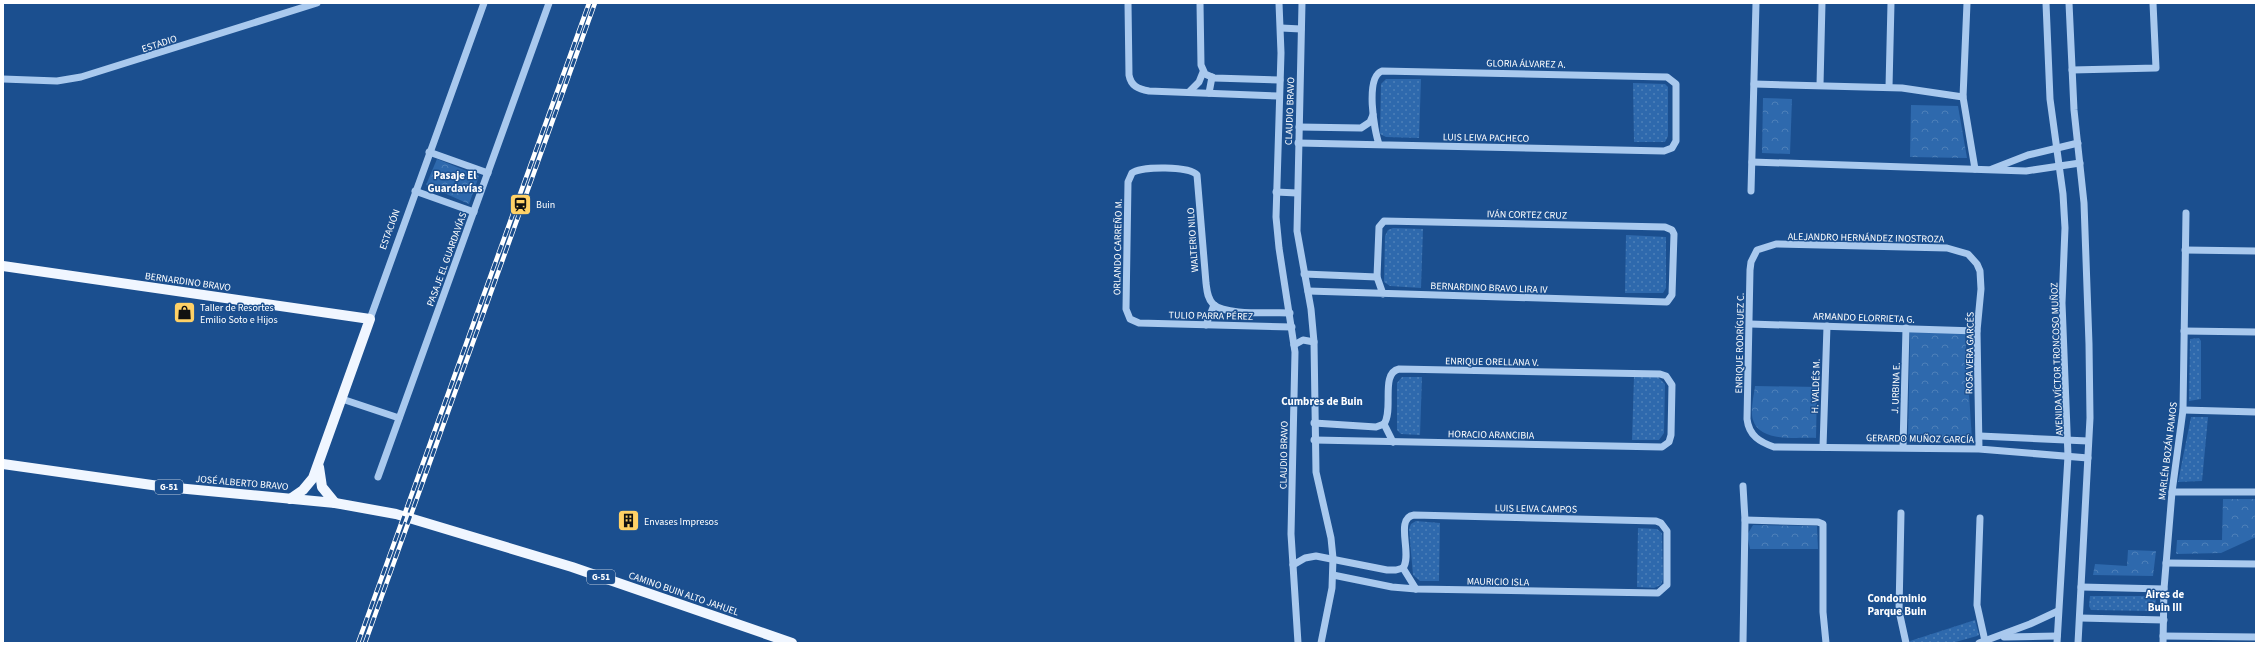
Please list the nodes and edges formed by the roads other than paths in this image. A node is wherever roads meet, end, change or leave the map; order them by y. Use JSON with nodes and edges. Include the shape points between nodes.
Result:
{"nodes":[{"id":1,"x":317,"y":3,"type":"edge"},
{"id":2,"x":484,"y":3,"type":"edge"},
{"id":3,"x":549,"y":3,"type":"edge"},
{"id":4,"x":1128,"y":3,"type":"edge"},
{"id":5,"x":1200,"y":3,"type":"edge"},
{"id":6,"x":1279,"y":3,"type":"edge"},
{"id":7,"x":1302,"y":3,"type":"edge"},
{"id":8,"x":1756,"y":3,"type":"edge"},
{"id":9,"x":1822,"y":3,"type":"edge"},
{"id":10,"x":1890,"y":3,"type":"edge"},
{"id":11,"x":1968,"y":3,"type":"edge"},
{"id":12,"x":2046,"y":3,"type":"edge"},
{"id":13,"x":2069,"y":3,"type":"edge"},
{"id":14,"x":2153,"y":3,"type":"edge"},
{"id":15,"x":1281,"y":28,"type":"junction"},
{"id":16,"x":1301,"y":29,"type":"junction"},
{"id":17,"x":2072,"y":70,"type":"junction"},
{"id":18,"x":1203,"y":72,"type":"junction"},
{"id":19,"x":1212,"y":77,"type":"junction"},
{"id":20,"x":3,"y":79,"type":"edge"},
{"id":21,"x":1280,"y":80,"type":"junction"},
{"id":22,"x":1754,"y":84,"type":"junction"},
{"id":23,"x":1820,"y":86,"type":"junction"},
{"id":24,"x":1889,"y":87,"type":"junction"},
{"id":25,"x":1190,"y":92,"type":"junction"},
{"id":26,"x":1209,"y":93,"type":"junction"},
{"id":27,"x":1279,"y":96,"type":"junction"},
{"id":28,"x":1963,"y":97,"type":"junction"},
{"id":29,"x":1373,"y":115,"type":"junction"},
{"id":30,"x":1299,"y":127,"type":"junction"},
{"id":31,"x":1298,"y":143,"type":"junction"},
{"id":32,"x":2078,"y":143,"type":"junction"},
{"id":33,"x":1379,"y":144,"type":"junction"},
{"id":34,"x":1672,"y":148,"type":"joint"},
{"id":35,"x":2056,"y":150,"type":"junction"},
{"id":36,"x":430,"y":152,"type":"junction"},
{"id":37,"x":1752,"y":162,"type":"junction"},
{"id":38,"x":2080,"y":163,"type":"junction"},
{"id":39,"x":2060,"y":167,"type":"junction"},
{"id":40,"x":1975,"y":169,"type":"junction"},
{"id":41,"x":1991,"y":170,"type":"junction"},
{"id":42,"x":488,"y":173,"type":"junction"},
{"id":43,"x":1130,"y":175,"type":"joint"},
{"id":44,"x":415,"y":191,"type":"junction"},
{"id":45,"x":1751,"y":191,"type":"dead end"},
{"id":46,"x":1276,"y":192,"type":"junction"},
{"id":47,"x":1297,"y":193,"type":"junction"},
{"id":48,"x":474,"y":212,"type":"junction"},
{"id":49,"x":2186,"y":213,"type":"dead end"},
{"id":50,"x":1757,"y":250,"type":"joint"},
{"id":51,"x":2185,"y":250,"type":"junction"},
{"id":52,"x":2256,"y":251,"type":"edge"},
{"id":53,"x":1973,"y":258,"type":"joint"},
{"id":54,"x":3,"y":266,"type":"edge"},
{"id":55,"x":1304,"y":274,"type":"junction"},
{"id":56,"x":1377,"y":277,"type":"junction"},
{"id":57,"x":1308,"y":291,"type":"junction"},
{"id":58,"x":1383,"y":294,"type":"junction"},
{"id":59,"x":1670,"y":300,"type":"joint"},
{"id":60,"x":1214,"y":305,"type":"junction"},
{"id":61,"x":1290,"y":313,"type":"junction"},
{"id":62,"x":370,"y":319,"type":"junction"},
{"id":63,"x":1130,"y":319,"type":"joint"},
{"id":64,"x":1750,"y":324,"type":"junction"},
{"id":65,"x":1206,"y":325,"type":"junction"},
{"id":66,"x":1827,"y":326,"type":"junction"},
{"id":67,"x":1292,"y":327,"type":"junction"},
{"id":68,"x":1906,"y":328,"type":"junction"},
{"id":69,"x":1977,"y":331,"type":"junction"},
{"id":70,"x":2184,"y":331,"type":"junction"},
{"id":71,"x":2256,"y":332,"type":"edge"},
{"id":72,"x":1314,"y":342,"type":"junction"},
{"id":73,"x":1294,"y":345,"type":"junction"},
{"id":74,"x":342,"y":399,"type":"junction"},
{"id":75,"x":2183,"y":410,"type":"junction"},
{"id":76,"x":2256,"y":412,"type":"edge"},
{"id":77,"x":399,"y":418,"type":"junction"},
{"id":78,"x":1314,"y":423,"type":"junction"},
{"id":79,"x":1384,"y":424,"type":"junction"},
{"id":80,"x":1980,"y":436,"type":"junction"},
{"id":81,"x":1754,"y":437,"type":"joint"},
{"id":82,"x":2068,"y":439,"type":"junction"},
{"id":83,"x":1314,"y":440,"type":"junction"},
{"id":84,"x":2088,"y":441,"type":"junction"},
{"id":85,"x":1393,"y":442,"type":"junction"},
{"id":86,"x":1667,"y":445,"type":"joint"},
{"id":87,"x":1823,"y":447,"type":"junction"},
{"id":88,"x":1903,"y":447,"type":"junction"},
{"id":89,"x":1979,"y":449,"type":"junction"},
{"id":90,"x":2068,"y":456,"type":"junction"},
{"id":91,"x":2088,"y":458,"type":"junction"},
{"id":92,"x":3,"y":464,"type":"edge"},
{"id":93,"x":319,"y":464,"type":"junction"},
{"id":94,"x":378,"y":477,"type":"dead end"},
{"id":95,"x":1743,"y":486,"type":"dead end"},
{"id":96,"x":2172,"y":492,"type":"junction"},
{"id":97,"x":2256,"y":492,"type":"edge"},
{"id":98,"x":290,"y":499,"type":"junction"},
{"id":99,"x":335,"y":503,"type":"junction"},
{"id":100,"x":1900,"y":513,"type":"dead end"},
{"id":101,"x":407,"y":517,"type":"joint"},
{"id":102,"x":1980,"y":518,"type":"dead end"},
{"id":103,"x":1745,"y":520,"type":"junction"},
{"id":104,"x":1333,"y":558,"type":"junction"},
{"id":105,"x":2166,"y":563,"type":"junction"},
{"id":106,"x":2256,"y":564,"type":"edge"},
{"id":107,"x":1292,"y":565,"type":"junction"},
{"id":108,"x":1403,"y":568,"type":"junction"},
{"id":109,"x":1333,"y":576,"type":"junction"},
{"id":110,"x":2082,"y":587,"type":"junction"},
{"id":111,"x":1416,"y":589,"type":"junction"},
{"id":112,"x":2164,"y":589,"type":"junction"},
{"id":113,"x":1663,"y":590,"type":"joint"},
{"id":114,"x":2058,"y":611,"type":"junction"},
{"id":115,"x":2080,"y":618,"type":"junction"},
{"id":116,"x":2164,"y":620,"type":"junction"},
{"id":117,"x":2256,"y":637,"type":"edge"},
{"id":118,"x":1996,"y":638,"type":"junction"},
{"id":119,"x":2057,"y":639,"type":"edge"},
{"id":120,"x":2163,"y":639,"type":"edge"},
{"id":121,"x":1982,"y":642,"type":"edge"},
{"id":122,"x":792,"y":643,"type":"edge"},
{"id":123,"x":1298,"y":643,"type":"edge"},
{"id":124,"x":1321,"y":643,"type":"edge"},
{"id":125,"x":1743,"y":643,"type":"edge"},
{"id":126,"x":1826,"y":643,"type":"edge"},
{"id":127,"x":1906,"y":643,"type":"edge"},
{"id":128,"x":2078,"y":643,"type":"edge"}],
"edges":[{"from":1,"to":20,"type":"street","name":"ESTADIO","via":[[81,77],[57,81]]},
{"from":2,"to":36,"type":"street","name":"ESTACIÓN"},
{"from":3,"to":42,"type":"street","name":"PASAJE EL GUARDAVÍAS"},
{"from":4,"to":25,"type":"street","via":[[1131,82],[1136,87],[1149,91]]},
{"from":5,"to":18,"type":"street"},
{"from":6,"to":15,"type":"street","name":"CLAUDIO BRAVO"},
{"from":7,"to":16,"type":"street","name":"CLAUDIO BRAVO"},
{"from":8,"to":22,"type":"street"},
{"from":9,"to":23,"type":"street"},
{"from":10,"to":24,"type":"street"},
{"from":11,"to":28,"type":"street"},
{"from":12,"to":35,"type":"street","name":"AVENIDA VÍCTOR TRONCOSO MUÑOZ","via":[[2048,84]]},
{"from":13,"to":17,"type":"street"},
{"from":14,"to":17,"type":"street","via":[[2156,68]]},
{"from":15,"to":16,"type":"street"},
{"from":15,"to":21,"type":"street","name":"CLAUDIO BRAVO"},
{"from":16,"to":30,"type":"street","name":"CLAUDIO BRAVO"},
{"from":17,"to":32,"type":"street"},
{"from":18,"to":19,"type":"street"},
{"from":18,"to":25,"type":"street","via":[[1199,82]]},
{"from":19,"to":21,"type":"street"},
{"from":19,"to":26,"type":"street"},
{"from":21,"to":27,"type":"street","name":"CLAUDIO BRAVO"},
{"from":22,"to":23,"type":"street"},
{"from":22,"to":37,"type":"street"},
{"from":23,"to":24,"type":"street"},
{"from":24,"to":28,"type":"street"},
{"from":25,"to":26,"type":"street"},
{"from":26,"to":27,"type":"street"},
{"from":27,"to":46,"type":"street","name":"CLAUDIO BRAVO"},
{"from":28,"to":40,"type":"street"},
{"from":29,"to":30,"type":"street","via":[[1370,122],[1362,128]]},
{"from":29,"to":33,"type":"street"},
{"from":29,"to":34,"type":"street","name":"GLORIA ÁLVAREZ A.","via":[[1374,81],[1382,70],[1667,77],[1674,80],[1676,87],[1676,133]]},
{"from":30,"to":31,"type":"street","name":"CLAUDIO BRAVO"},
{"from":31,"to":33,"type":"street","name":"LUIS LEIVA PACHECO"},
{"from":31,"to":47,"type":"street","name":"CLAUDIO BRAVO"},
{"from":32,"to":35,"type":"street"},
{"from":32,"to":38,"type":"street"},
{"from":33,"to":34,"type":"street","name":"LUIS LEIVA PACHECO","via":[[1664,151]]},
{"from":35,"to":39,"type":"street","name":"AVENIDA VÍCTOR TRONCOSO MUÑOZ"},
{"from":35,"to":41,"type":"street","via":[[2028,155]]},
{"from":36,"to":42,"type":"street"},
{"from":36,"to":44,"type":"street","name":"ESTACIÓN"},
{"from":37,"to":40,"type":"street"},
{"from":37,"to":45,"type":"street"},
{"from":38,"to":39,"type":"street"},
{"from":38,"to":84,"type":"street","via":[[2087,255],[2090,418]]},
{"from":39,"to":41,"type":"street","via":[[2026,171]]},
{"from":39,"to":82,"type":"street","name":"AVENIDA VÍCTOR TRONCOSO MUÑOZ","via":[[2065,228],[2062,303]]},
{"from":40,"to":41,"type":"street"},
{"from":42,"to":48,"type":"street","name":"PASAJE EL GUARDAVÍAS"},
{"from":43,"to":60,"type":"street","name":"WALTERIO NILO","via":[[1141,169],[1187,169],[1196,173],[1199,181],[1200,228],[1207,295]]},
{"from":43,"to":63,"type":"street","name":"ORLANDO CARREÑO M.","via":[[1126,309]]},
{"from":44,"to":48,"type":"street"},
{"from":44,"to":62,"type":"street","name":"ESTACIÓN"},
{"from":46,"to":47,"type":"street"},
{"from":46,"to":61,"type":"street","name":"CLAUDIO BRAVO","via":[[1279,248]]},
{"from":47,"to":55,"type":"street","name":"CLAUDIO BRAVO","via":[[1297,230]]},
{"from":48,"to":77,"type":"street","name":"PASAJE EL GUARDAVÍAS"},
{"from":49,"to":51,"type":"street","name":"MARLÉN BOZÁN RAMOS"},
{"from":50,"to":53,"type":"street","name":"ALEJANDRO HERNÁNDEZ INOSTROZA","via":[[1776,244],[1947,248],[1964,252]]},
{"from":50,"to":64,"type":"street","name":"ENRIQUE RODRÍGUEZ C.","via":[[1750,270]]},
{"from":51,"to":52,"type":"street"},
{"from":51,"to":70,"type":"street","name":"MARLÉN BOZÁN RAMOS"},
{"from":53,"to":69,"type":"street","name":"ROSA VERA GARCÉS","via":[[1981,279]]},
{"from":54,"to":62,"type":"main road","name":"BERNARDINO BRAVO"},
{"from":55,"to":56,"type":"street"},
{"from":55,"to":57,"type":"street","name":"CLAUDIO BRAVO"},
{"from":56,"to":58,"type":"street"},
{"from":56,"to":59,"type":"street","name":"IVÁN CORTEZ CRUZ","via":[[1378,230],[1381,224],[1387,221],[1665,227],[1674,234]]},
{"from":57,"to":58,"type":"street","name":"BERNARDINO BRAVO LIRA IV"},
{"from":57,"to":72,"type":"street","name":"CLAUDIO BRAVO"},
{"from":58,"to":59,"type":"street","name":"BERNARDINO BRAVO LIRA IV","via":[[1665,302]]},
{"from":60,"to":61,"type":"street","via":[[1226,310]]},
{"from":60,"to":65,"type":"street"},
{"from":61,"to":67,"type":"street","name":"CLAUDIO BRAVO"},
{"from":62,"to":74,"type":"main road","name":"ESTACIÓN"},
{"from":63,"to":65,"type":"street","name":"TULIO PARRA PÉREZ","via":[[1139,323]]},
{"from":64,"to":66,"type":"street","name":"ARMANDO ELORRIETA G."},
{"from":64,"to":81,"type":"street","name":"ENRIQUE RODRÍGUEZ C.","via":[[1747,419]]},
{"from":65,"to":67,"type":"street","name":"TULIO PARRA PÉREZ"},
{"from":66,"to":68,"type":"street","name":"ARMANDO ELORRIETA G."},
{"from":66,"to":87,"type":"street","name":"H. VALDÉS M."},
{"from":67,"to":73,"type":"street","name":"CLAUDIO BRAVO"},
{"from":68,"to":69,"type":"street","name":"ARMANDO ELORRIETA G."},
{"from":68,"to":88,"type":"street","name":"J. URBINA E."},
{"from":69,"to":80,"type":"street","name":"ROSA VERA GARCÉS"},
{"from":70,"to":71,"type":"street"},
{"from":70,"to":75,"type":"street","name":"MARLÉN BOZÁN RAMOS"},
{"from":72,"to":73,"type":"street","via":[[1303,340]]},
{"from":72,"to":78,"type":"street","name":"CLAUDIO BRAVO"},
{"from":73,"to":107,"type":"street","name":"CLAUDIO BRAVO"},
{"from":74,"to":77,"type":"street"},
{"from":74,"to":93,"type":"main road","name":"ESTACIÓN"},
{"from":75,"to":76,"type":"street"},
{"from":75,"to":96,"type":"street","name":"MARLÉN BOZÁN RAMOS"},
{"from":77,"to":94,"type":"street","name":"PASAJE EL GUARDAVÍAS"},
{"from":78,"to":79,"type":"street","via":[[1376,427]]},
{"from":78,"to":83,"type":"street","name":"CLAUDIO BRAVO"},
{"from":79,"to":85,"type":"street"},
{"from":79,"to":86,"type":"street","name":"ENRIQUE ORELLANA V.","via":[[1388,416],[1390,376],[1394,370],[1399,369],[1660,374],[1666,376],[1672,385],[1671,435]]},
{"from":80,"to":82,"type":"street","name":"GERARDO MUÑOZ GARCÍA"},
{"from":80,"to":89,"type":"street","name":"ROSA VERA GARCÉS"},
{"from":81,"to":87,"type":"street","name":"GERARDO MUÑOZ GARCÍA","via":[[1774,446]]},
{"from":82,"to":84,"type":"street","name":"GERARDO MUÑOZ GARCÍA"},
{"from":82,"to":90,"type":"street","name":"AVENIDA VÍCTOR TRONCOSO MUÑOZ"},
{"from":83,"to":85,"type":"street","name":"HORACIO ARANCIBIA"},
{"from":83,"to":104,"type":"street","name":"CLAUDIO BRAVO","via":[[1318,483]]},
{"from":84,"to":91,"type":"street"},
{"from":85,"to":86,"type":"street","name":"HORACIO ARANCIBIA","via":[[1659,448]]},
{"from":87,"to":88,"type":"street","name":"GERARDO MUÑOZ GARCÍA"},
{"from":88,"to":89,"type":"street","name":"GERARDO MUÑOZ GARCÍA"},
{"from":89,"to":90,"type":"street","name":"GERARDO MUÑOZ GARCÍA"},
{"from":90,"to":91,"type":"street","name":"GERARDO MUÑOZ GARCÍA"},
{"from":90,"to":114,"type":"street","name":"AVENIDA VÍCTOR TRONCOSO MUÑOZ"},
{"from":91,"to":110,"type":"street"},
{"from":92,"to":98,"type":"main road","name":"JOSÉ ALBERTO BRAVO","number":"G-51","via":[[159,486]]},
{"from":93,"to":98,"type":"main road","name":"ESTACIÓN","via":[[309,484]]},
{"from":93,"to":99,"type":"main road","name":"ESTACIÓN","via":[[322,487]]},
{"from":95,"to":103,"type":"street"},
{"from":96,"to":97,"type":"street"},
{"from":96,"to":105,"type":"street","name":"MARLÉN BOZÁN RAMOS"},
{"from":98,"to":99,"type":"main road","name":"JOSÉ ALBERTO BRAVO","number":"G-51"},
{"from":99,"to":101,"type":"main road","name":"JOSÉ ALBERTO BRAVO","number":"G-51"},
{"from":100,"to":127,"type":"street","via":[[1899,611]]},
{"from":101,"to":122,"type":"main road","name":"CAMINO BUIN ALTO JAHUEL","number":"G-51","via":[[572,567]]},
{"from":102,"to":121,"type":"street","via":[[1977,605]]},
{"from":103,"to":125,"type":"street"},
{"from":103,"to":126,"type":"street","via":[[1823,524],[1822,612]]},
{"from":104,"to":107,"type":"street","via":[[1310,556]]},
{"from":104,"to":108,"type":"street","via":[[1387,570]]},
{"from":104,"to":109,"type":"street","name":"CLAUDIO BRAVO"},
{"from":105,"to":106,"type":"street"},
{"from":105,"to":112,"type":"street","name":"MARLÉN BOZÁN RAMOS"},
{"from":107,"to":123,"type":"street","name":"CLAUDIO BRAVO"},
{"from":108,"to":111,"type":"street"},
{"from":108,"to":113,"type":"street","name":"LUIS LEIVA CAMPOS","via":[[1407,558],[1404,526],[1407,518],[1414,515],[1656,521],[1664,525],[1668,534],[1667,581]]},
{"from":109,"to":111,"type":"street","name":"MAURICIO ISLA"},
{"from":109,"to":124,"type":"street","name":"CLAUDIO BRAVO"},
{"from":110,"to":112,"type":"street"},
{"from":110,"to":115,"type":"street"},
{"from":111,"to":113,"type":"street","name":"MAURICIO ISLA","via":[[1654,594]]},
{"from":112,"to":116,"type":"street","name":"MARLÉN BOZÁN RAMOS"},
{"from":114,"to":118,"type":"street"},
{"from":114,"to":119,"type":"street","name":"AVENIDA VÍCTOR TRONCOSO MUÑOZ"},
{"from":115,"to":116,"type":"street"},
{"from":115,"to":128,"type":"street"},
{"from":116,"to":120,"type":"street","name":"MARLÉN BOZÁN RAMOS"},
{"from":117,"to":120,"type":"street"},
{"from":118,"to":119,"type":"street"},
{"from":118,"to":121,"type":"street"}]}
